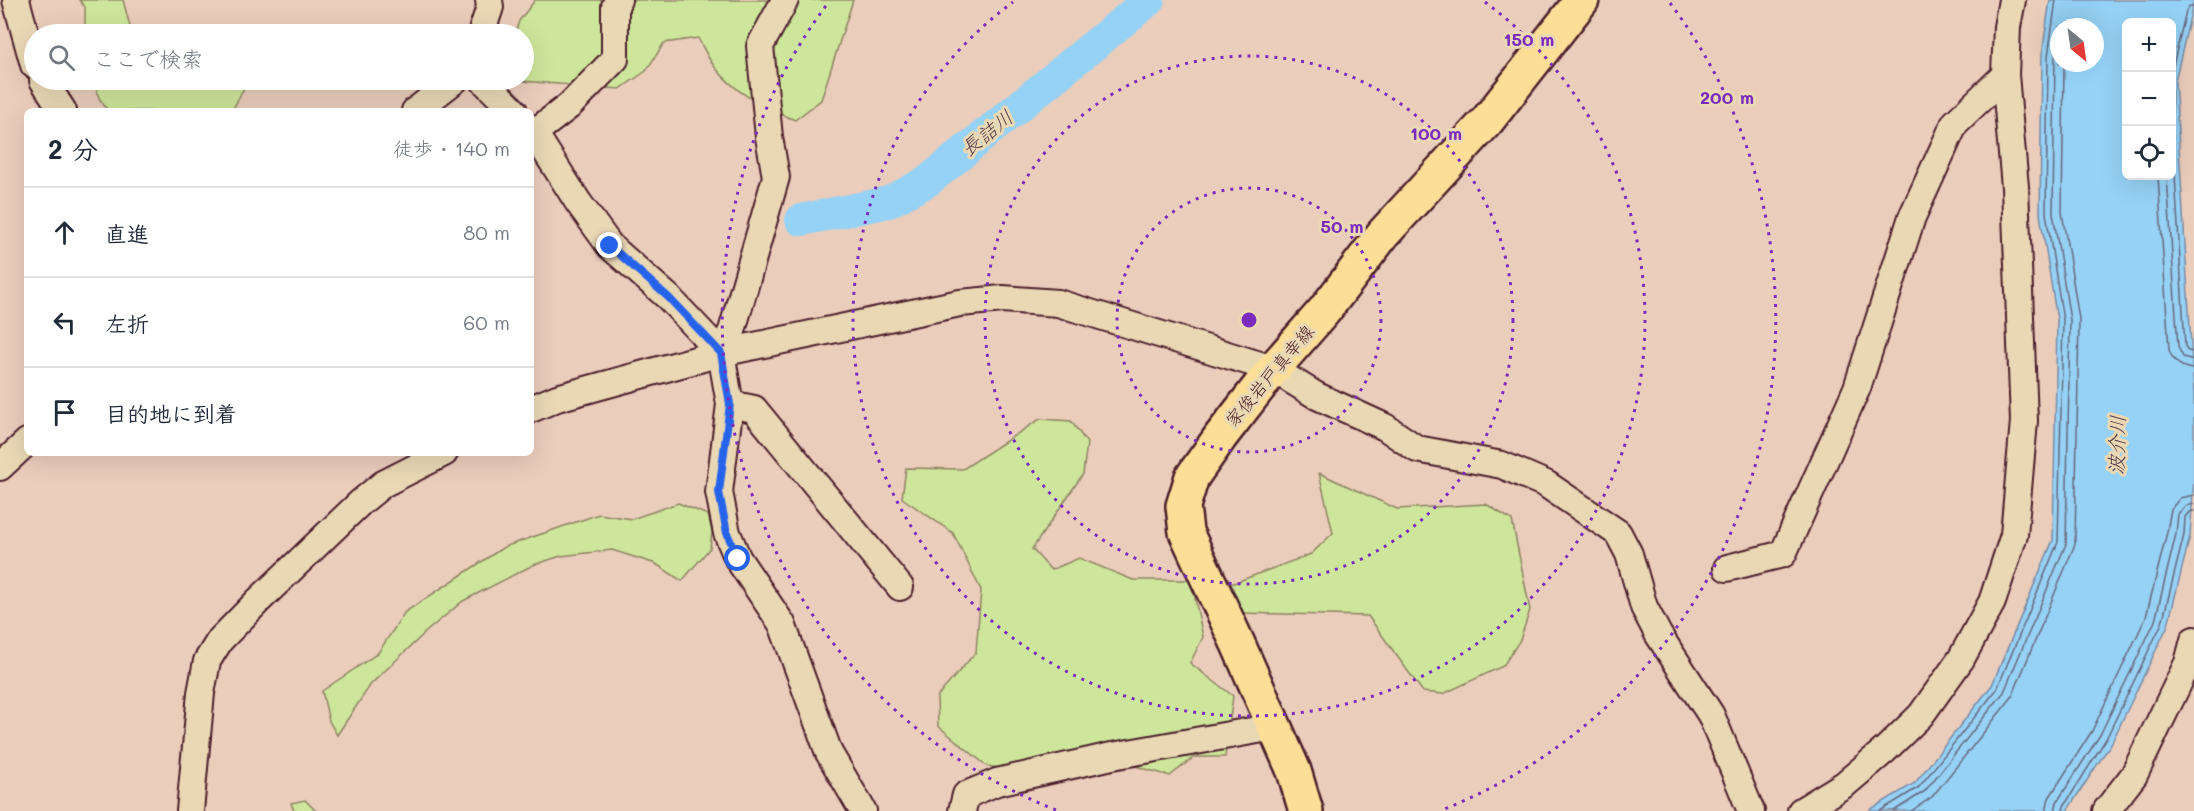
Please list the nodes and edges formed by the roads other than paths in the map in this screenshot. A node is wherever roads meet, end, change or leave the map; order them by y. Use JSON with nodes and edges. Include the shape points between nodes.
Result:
{"nodes":[{"id":1,"x":16,"y":0,"type":"edge"},
{"id":2,"x":489,"y":0,"type":"edge"},
{"id":3,"x":618,"y":0,"type":"edge"},
{"id":4,"x":785,"y":0,"type":"edge"},
{"id":5,"x":1582,"y":0,"type":"edge"},
{"id":6,"x":2012,"y":0,"type":"edge"},
{"id":7,"x":484,"y":24,"type":"edge"},
{"id":8,"x":24,"y":29,"type":"edge"},
{"id":9,"x":2005,"y":75,"type":"junction"},
{"id":10,"x":50,"y":90,"type":"edge"},
{"id":11,"x":442,"y":90,"type":"edge"},
{"id":12,"x":493,"y":90,"type":"edge"},
{"id":13,"x":61,"y":108,"type":"edge"},
{"id":14,"x":419,"y":108,"type":"edge"},
{"id":15,"x":511,"y":108,"type":"edge"},
{"id":16,"x":534,"y":129,"type":"edge"},
{"id":17,"x":534,"y":132,"type":"edge"},
{"id":18,"x":721,"y":353,"type":"junction"},
{"id":19,"x":1273,"y":369,"type":"junction"},
{"id":20,"x":534,"y":394,"type":"edge"},
{"id":21,"x":557,"y":398,"type":"junction"},
{"id":22,"x":730,"y":404,"type":"junction"},
{"id":23,"x":534,"y":409,"type":"edge"},
{"id":24,"x":24,"y":445,"type":"edge"},
{"id":25,"x":438,"y":456,"type":"edge"},
{"id":26,"x":0,"y":467,"type":"edge"},
{"id":27,"x":1727,"y":568,"type":"dead end"},
{"id":28,"x":900,"y":587,"type":"dead end"},
{"id":29,"x":2194,"y":640,"type":"edge"},
{"id":30,"x":1274,"y":727,"type":"junction"},
{"id":31,"x":190,"y":811,"type":"edge"},
{"id":32,"x":863,"y":811,"type":"edge"},
{"id":33,"x":962,"y":811,"type":"edge"},
{"id":34,"x":1306,"y":811,"type":"edge"},
{"id":35,"x":1751,"y":811,"type":"edge"},
{"id":36,"x":1801,"y":811,"type":"edge"},
{"id":37,"x":2106,"y":811,"type":"edge"}],
"edges":[{"from":1,"to":8,"type":"street"},
{"from":2,"to":7,"type":"street"},
{"from":3,"to":16,"type":"street","via":[[615,59],[569,106]]},
{"from":4,"to":18,"type":"street","via":[[760,46],[776,177],[732,331]]},
{"from":5,"to":19,"type":"main road","name":"家俊岩戸真幸線","via":[[1487,121],[1383,234]]},
{"from":6,"to":9,"type":"street"},
{"from":9,"to":27,"type":"street","via":[[1955,123],[1912,217],[1857,388],[1783,554]]},
{"from":9,"to":36,"type":"street","via":[[2015,187],[2024,421],[2014,535],[1992,602],[1961,659],[1921,715],[1845,784]]},
{"from":10,"to":13,"type":"street"},
{"from":11,"to":14,"type":"street"},
{"from":12,"to":15,"type":"street"},
{"from":17,"to":18,"type":"street","via":[[610,246],[668,297]]},
{"from":18,"to":19,"type":"street","via":[[960,303],[1003,299],[1058,303]]},
{"from":18,"to":21,"type":"street"},
{"from":18,"to":22,"type":"street"},
{"from":19,"to":30,"type":"main road","name":"家俊岩戸真幸線","via":[[1192,477],[1183,506],[1185,532]]},
{"from":19,"to":35,"type":"street","via":[[1317,396],[1385,427],[1417,449],[1502,465],[1546,484],[1618,533],[1629,554],[1644,607],[1711,715]]},
{"from":20,"to":21,"type":"street"},
{"from":21,"to":23,"type":"street"},
{"from":22,"to":28,"type":"street","via":[[754,409]]},
{"from":22,"to":32,"type":"street","via":[[719,492],[727,533],[738,559],[782,624],[828,753]]},
{"from":24,"to":26,"type":"street"},
{"from":25,"to":31,"type":"street","via":[[382,484],[220,640],[207,661],[201,693]]},
{"from":29,"to":37,"type":"street","via":[[2188,663],[2134,775]]},
{"from":30,"to":33,"type":"street","via":[[1112,756],[997,782],[966,795]]},
{"from":30,"to":34,"type":"main road","name":"家俊岩戸真幸線","via":[[1294,771]]}]}
